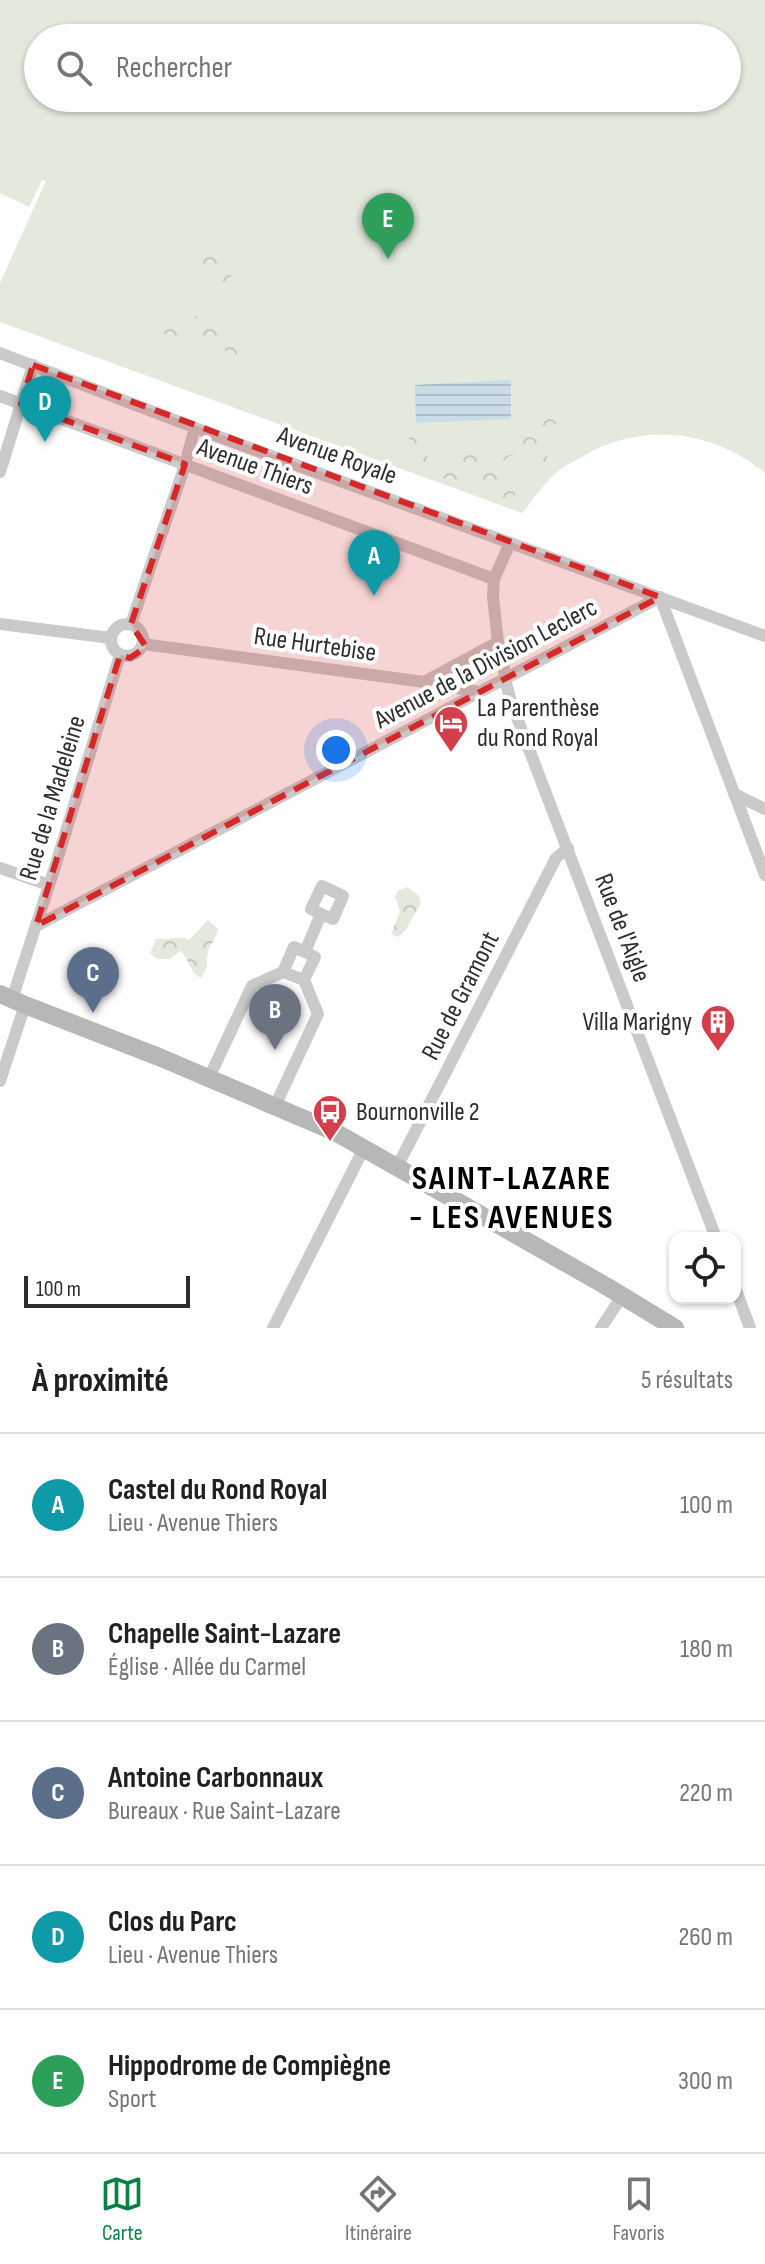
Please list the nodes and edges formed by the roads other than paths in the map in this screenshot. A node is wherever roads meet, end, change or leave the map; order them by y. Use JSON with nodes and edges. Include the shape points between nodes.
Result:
{"nodes":[{"id":1,"x":0,"y":353,"type":"edge"},
{"id":2,"x":33,"y":365,"type":"junction"},
{"id":3,"x":0,"y":396,"type":"edge"},
{"id":4,"x":21,"y":404,"type":"junction"},
{"id":5,"x":195,"y":428,"type":"junction"},
{"id":6,"x":184,"y":464,"type":"junction"},
{"id":7,"x":0,"y":472,"type":"edge"},
{"id":8,"x":510,"y":543,"type":"junction"},
{"id":9,"x":494,"y":579,"type":"junction"},
{"id":10,"x":660,"y":597,"type":"junction"},
{"id":11,"x":0,"y":624,"type":"edge"},
{"id":12,"x":131,"y":624,"type":"junction"},
{"id":13,"x":765,"y":636,"type":"edge"},
{"id":14,"x":111,"y":638,"type":"junction"},
{"id":15,"x":498,"y":642,"type":"junction"},
{"id":16,"x":143,"y":644,"type":"junction"},
{"id":17,"x":120,"y":655,"type":"junction"},
{"id":18,"x":505,"y":679,"type":"junction"},
{"id":19,"x":424,"y":682,"type":"junction"},
{"id":20,"x":479,"y":692,"type":"junction"},
{"id":21,"x":734,"y":794,"type":"junction"},
{"id":22,"x":765,"y":809,"type":"edge"},
{"id":23,"x":568,"y":848,"type":"junction"},
{"id":24,"x":0,"y":868,"type":"edge"},
{"id":25,"x":765,"y":875,"type":"edge"},
{"id":26,"x":49,"y":885,"type":"junction"},
{"id":27,"x":321,"y":914,"type":"dead end"},
{"id":28,"x":36,"y":926,"type":"junction"},
{"id":29,"x":305,"y":952,"type":"junction"},
{"id":30,"x":283,"y":972,"type":"junction"},
{"id":31,"x":304,"y":980,"type":"junction"},
{"id":32,"x":12,"y":999,"type":"edge"},
{"id":33,"x":208,"y":1080,"type":"junction"},
{"id":34,"x":0,"y":1081,"type":"edge"},
{"id":35,"x":275,"y":1106,"type":"junction"},
{"id":36,"x":364,"y":1148,"type":"junction"},
{"id":37,"x":397,"y":1167,"type":"junction"},
{"id":38,"x":714,"y":1232,"type":"edge"},
{"id":39,"x":622,"y":1296,"type":"junction"},
{"id":40,"x":741,"y":1303,"type":"edge"},
{"id":41,"x":273,"y":1328,"type":"edge"},
{"id":42,"x":601,"y":1328,"type":"edge"},
{"id":43,"x":675,"y":1328,"type":"edge"},
{"id":44,"x":750,"y":1328,"type":"edge"}],
"edges":[{"from":1,"to":2,"type":"street","name":"Avenue Royale"},
{"from":2,"to":4,"type":"street"},
{"from":2,"to":5,"type":"street","name":"Avenue Royale"},
{"from":3,"to":4,"type":"street","name":"Avenue Thiers"},
{"from":4,"to":6,"type":"street","name":"Avenue Thiers"},
{"from":4,"to":7,"type":"street"},
{"from":5,"to":6,"type":"street"},
{"from":5,"to":8,"type":"street","name":"Avenue Royale"},
{"from":6,"to":9,"type":"street","name":"Avenue Thiers"},
{"from":6,"to":12,"type":"street"},
{"from":8,"to":9,"type":"street"},
{"from":8,"to":10,"type":"street","name":"Avenue Royale"},
{"from":9,"to":15,"type":"street","name":"Rue de l'Aigle"},
{"from":10,"to":13,"type":"street","name":"Avenue Royale"},
{"from":10,"to":18,"type":"street","name":"Avenue de la Division Leclerc"},
{"from":10,"to":21,"type":"street"},
{"from":11,"to":14,"type":"street"},
{"from":12,"to":14,"type":"street","via":[[120,625]]},
{"from":12,"to":16,"type":"street","via":[[142,634]]},
{"from":14,"to":17,"type":"street"},
{"from":15,"to":18,"type":"street","name":"Rue de l'Aigle"},
{"from":15,"to":19,"type":"street"},
{"from":16,"to":17,"type":"street","via":[[134,655]]},
{"from":16,"to":19,"type":"street","name":"Rue Hurtebise"},
{"from":17,"to":26,"type":"street","name":"Rue de la Madeleine"},
{"from":18,"to":20,"type":"street","name":"Avenue de la Division Leclerc"},
{"from":18,"to":23,"type":"street","name":"Rue de l'Aigle"},
{"from":19,"to":20,"type":"street","name":"Rue Hurtebise"},
{"from":20,"to":28,"type":"street","name":"Avenue de la Division Leclerc"},
{"from":21,"to":22,"type":"street"},
{"from":21,"to":25,"type":"street"},
{"from":23,"to":37,"type":"street","name":"Rue de Gramont","via":[[556,858]]},
{"from":23,"to":38,"type":"street","name":"Rue de l'Aigle"},
{"from":24,"to":26,"type":"street"},
{"from":26,"to":28,"type":"street","name":"Rue de la Madeleine"},
{"from":27,"to":29,"type":"street"},
{"from":28,"to":32,"type":"street","name":"Rue de la Madeleine"},
{"from":29,"to":30,"type":"street","via":[[294,947]]},
{"from":29,"to":31,"type":"street","via":[[315,957]]},
{"from":30,"to":31,"type":"street"},
{"from":30,"to":33,"type":"street","via":[[252,986]]},
{"from":31,"to":35,"type":"street","via":[[318,1014]]},
{"from":32,"to":33,"type":"main road"},
{"from":32,"to":34,"type":"street","name":"Rue de la Madeleine"},
{"from":33,"to":35,"type":"main road"},
{"from":35,"to":36,"type":"main road"},
{"from":36,"to":37,"type":"main road"},
{"from":36,"to":41,"type":"street"},
{"from":37,"to":39,"type":"main road"},
{"from":39,"to":42,"type":"street"},
{"from":39,"to":43,"type":"main road"},
{"from":40,"to":44,"type":"street"}]}
